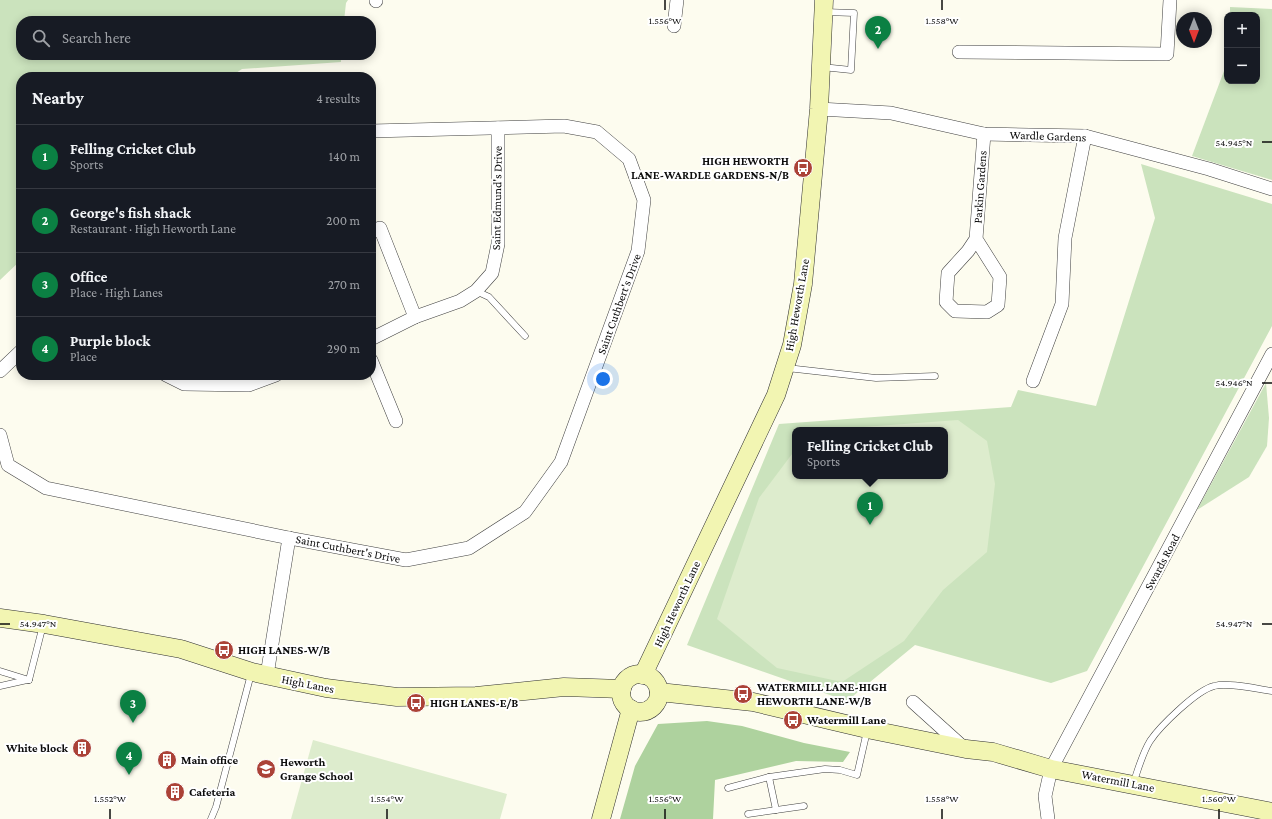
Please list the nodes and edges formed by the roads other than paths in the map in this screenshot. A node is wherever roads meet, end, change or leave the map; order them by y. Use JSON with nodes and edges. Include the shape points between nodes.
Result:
{"nodes":[{"id":1,"x":677,"y":0,"type":"edge"},
{"id":2,"x":1170,"y":0,"type":"edge"},
{"id":3,"x":824,"y":6,"type":"edge"},
{"id":4,"x":674,"y":26,"type":"dead end"},
{"id":5,"x":959,"y":52,"type":"dead end"},
{"id":6,"x":821,"y":66,"type":"junction"},
{"id":7,"x":818,"y":109,"type":"junction"},
{"id":8,"x":498,"y":128,"type":"junction"},
{"id":9,"x":376,"y":131,"type":"edge"},
{"id":10,"x":984,"y":134,"type":"junction"},
{"id":11,"x":1086,"y":136,"type":"junction"},
{"id":12,"x":1272,"y":189,"type":"edge"},
{"id":13,"x":376,"y":230,"type":"edge"},
{"id":14,"x":976,"y":239,"type":"junction"},
{"id":15,"x":476,"y":291,"type":"junction"},
{"id":16,"x":416,"y":317,"type":"junction"},
{"id":17,"x":525,"y":336,"type":"dead end"},
{"id":18,"x":376,"y":337,"type":"edge"},
{"id":19,"x":1272,"y":354,"type":"edge"},
{"id":20,"x":16,"y":357,"type":"edge"},
{"id":21,"x":786,"y":368,"type":"junction"},
{"id":22,"x":0,"y":371,"type":"edge"},
{"id":23,"x":376,"y":372,"type":"edge"},
{"id":24,"x":935,"y":376,"type":"dead end"},
{"id":25,"x":176,"y":380,"type":"edge"},
{"id":26,"x":262,"y":380,"type":"edge"},
{"id":27,"x":1033,"y":382,"type":"dead end"},
{"id":28,"x":396,"y":421,"type":"dead end"},
{"id":29,"x":1,"y":443,"type":"edge"},
{"id":30,"x":289,"y":538,"type":"junction"},
{"id":31,"x":0,"y":618,"type":"edge"},
{"id":32,"x":44,"y":624,"type":"junction"},
{"id":33,"x":0,"y":671,"type":"edge"},
{"id":34,"x":260,"y":674,"type":"junction"},
{"id":35,"x":644,"y":675,"type":"junction"},
{"id":36,"x":29,"y":680,"type":"junction"},
{"id":37,"x":0,"y":686,"type":"edge"},
{"id":38,"x":622,"y":689,"type":"junction"},
{"id":39,"x":1272,"y":691,"type":"edge"},
{"id":40,"x":659,"y":692,"type":"junction"},
{"id":41,"x":913,"y":702,"type":"dead end"},
{"id":42,"x":631,"y":709,"type":"junction"},
{"id":43,"x":867,"y":729,"type":"junction"},
{"id":44,"x":966,"y":749,"type":"junction"},
{"id":45,"x":1051,"y":769,"type":"junction"},
{"id":46,"x":769,"y":777,"type":"junction"},
{"id":47,"x":1133,"y":784,"type":"junction"},
{"id":48,"x":728,"y":788,"type":"dead end"},
{"id":49,"x":804,"y":806,"type":"dead end"},
{"id":50,"x":776,"y":810,"type":"junction"},
{"id":51,"x":1272,"y":812,"type":"edge"},
{"id":52,"x":748,"y":814,"type":"dead end"},
{"id":53,"x":211,"y":819,"type":"edge"},
{"id":54,"x":601,"y":819,"type":"edge"},
{"id":55,"x":1048,"y":819,"type":"edge"}],
"edges":[{"from":1,"to":4,"type":"street"},
{"from":2,"to":5,"type":"street","via":[[1167,54]]},
{"from":3,"to":6,"type":"street","name":"High Heworth Lane"},
{"from":3,"to":6,"type":"lane","via":[[854,13],[851,70]]},
{"from":6,"to":7,"type":"street","name":"High Heworth Lane"},
{"from":7,"to":10,"type":"street","name":"Wardle Gardens","via":[[892,113]]},
{"from":7,"to":21,"type":"street","name":"High Heworth Lane","via":[[803,284],[798,320]]},
{"from":8,"to":9,"type":"street","name":"Saint Cuthbert's Drive"},
{"from":8,"to":15,"type":"street","name":"Saint Edmund's Drive","via":[[498,244],[492,273]]},
{"from":8,"to":30,"type":"street","name":"Saint Cuthbert's Drive","via":[[564,126],[597,132],[630,159],[644,200],[638,251],[561,462],[525,512],[469,548],[406,560]]},
{"from":10,"to":11,"type":"street","name":"Wardle Gardens"},
{"from":10,"to":14,"type":"street","name":"Parkin Gardens"},
{"from":11,"to":12,"type":"street","name":"Wardle Gardens"},
{"from":11,"to":27,"type":"street","via":[[1065,238],[1062,304]]},
{"from":13,"to":16,"type":"street","via":[[380,228]]},
{"from":14,"to":14,"type":"street","name":"Parkin Gardens","via":[[1000,277],[998,305],[987,312],[955,311],[946,302],[948,273]]},
{"from":15,"to":16,"type":"street","name":"Saint Edmund's Drive","via":[[460,301]]},
{"from":15,"to":17,"type":"lane","via":[[489,297]]},
{"from":16,"to":18,"type":"street","name":"Saint Edmund's Drive"},
{"from":19,"to":45,"type":"street","name":"Swards Road"},
{"from":20,"to":22,"type":"street"},
{"from":21,"to":24,"type":"lane","via":[[876,378]]},
{"from":21,"to":35,"type":"street","name":"High Heworth Lane","via":[[776,395]]},
{"from":23,"to":28,"type":"street"},
{"from":25,"to":26,"type":"street","via":[[184,384],[249,385]]},
{"from":29,"to":30,"type":"street","name":"Saint Cuthbert's Drive","via":[[8,465],[46,488]]},
{"from":30,"to":34,"type":"street"},
{"from":31,"to":32,"type":"street","name":"High Lanes"},
{"from":32,"to":34,"type":"street","name":"High Lanes","via":[[181,649]]},
{"from":32,"to":36,"type":"lane"},
{"from":33,"to":36,"type":"lane"},
{"from":34,"to":38,"type":"street","name":"High Lanes","via":[[326,688],[398,697],[476,696],[564,687]]},
{"from":34,"to":53,"type":"lane"},
{"from":35,"to":38,"type":"street","via":[[629,678]]},
{"from":35,"to":40,"type":"street","via":[[653,680]]},
{"from":36,"to":37,"type":"lane"},
{"from":38,"to":42,"type":"street","via":[[624,704]]},
{"from":39,"to":47,"type":"lane","via":[[1227,685],[1214,686],[1203,691],[1183,706],[1150,741]]},
{"from":40,"to":42,"type":"street","via":[[651,708],[640,712]]},
{"from":40,"to":43,"type":"street","name":"Watermill Lane","via":[[753,702]]},
{"from":41,"to":44,"type":"street"},
{"from":42,"to":54,"type":"street"},
{"from":43,"to":44,"type":"street","name":"Watermill Lane"},
{"from":43,"to":46,"type":"lane","via":[[857,775],[825,769]]},
{"from":44,"to":45,"type":"street","name":"Watermill Lane","via":[[993,752]]},
{"from":45,"to":47,"type":"street","name":"Watermill Lane"},
{"from":45,"to":55,"type":"street","name":"Swards Road","via":[[1045,796]]},
{"from":46,"to":48,"type":"lane"},
{"from":46,"to":50,"type":"lane"},
{"from":47,"to":51,"type":"street","name":"Watermill Lane"},
{"from":49,"to":50,"type":"lane"},
{"from":50,"to":52,"type":"lane"}]}
